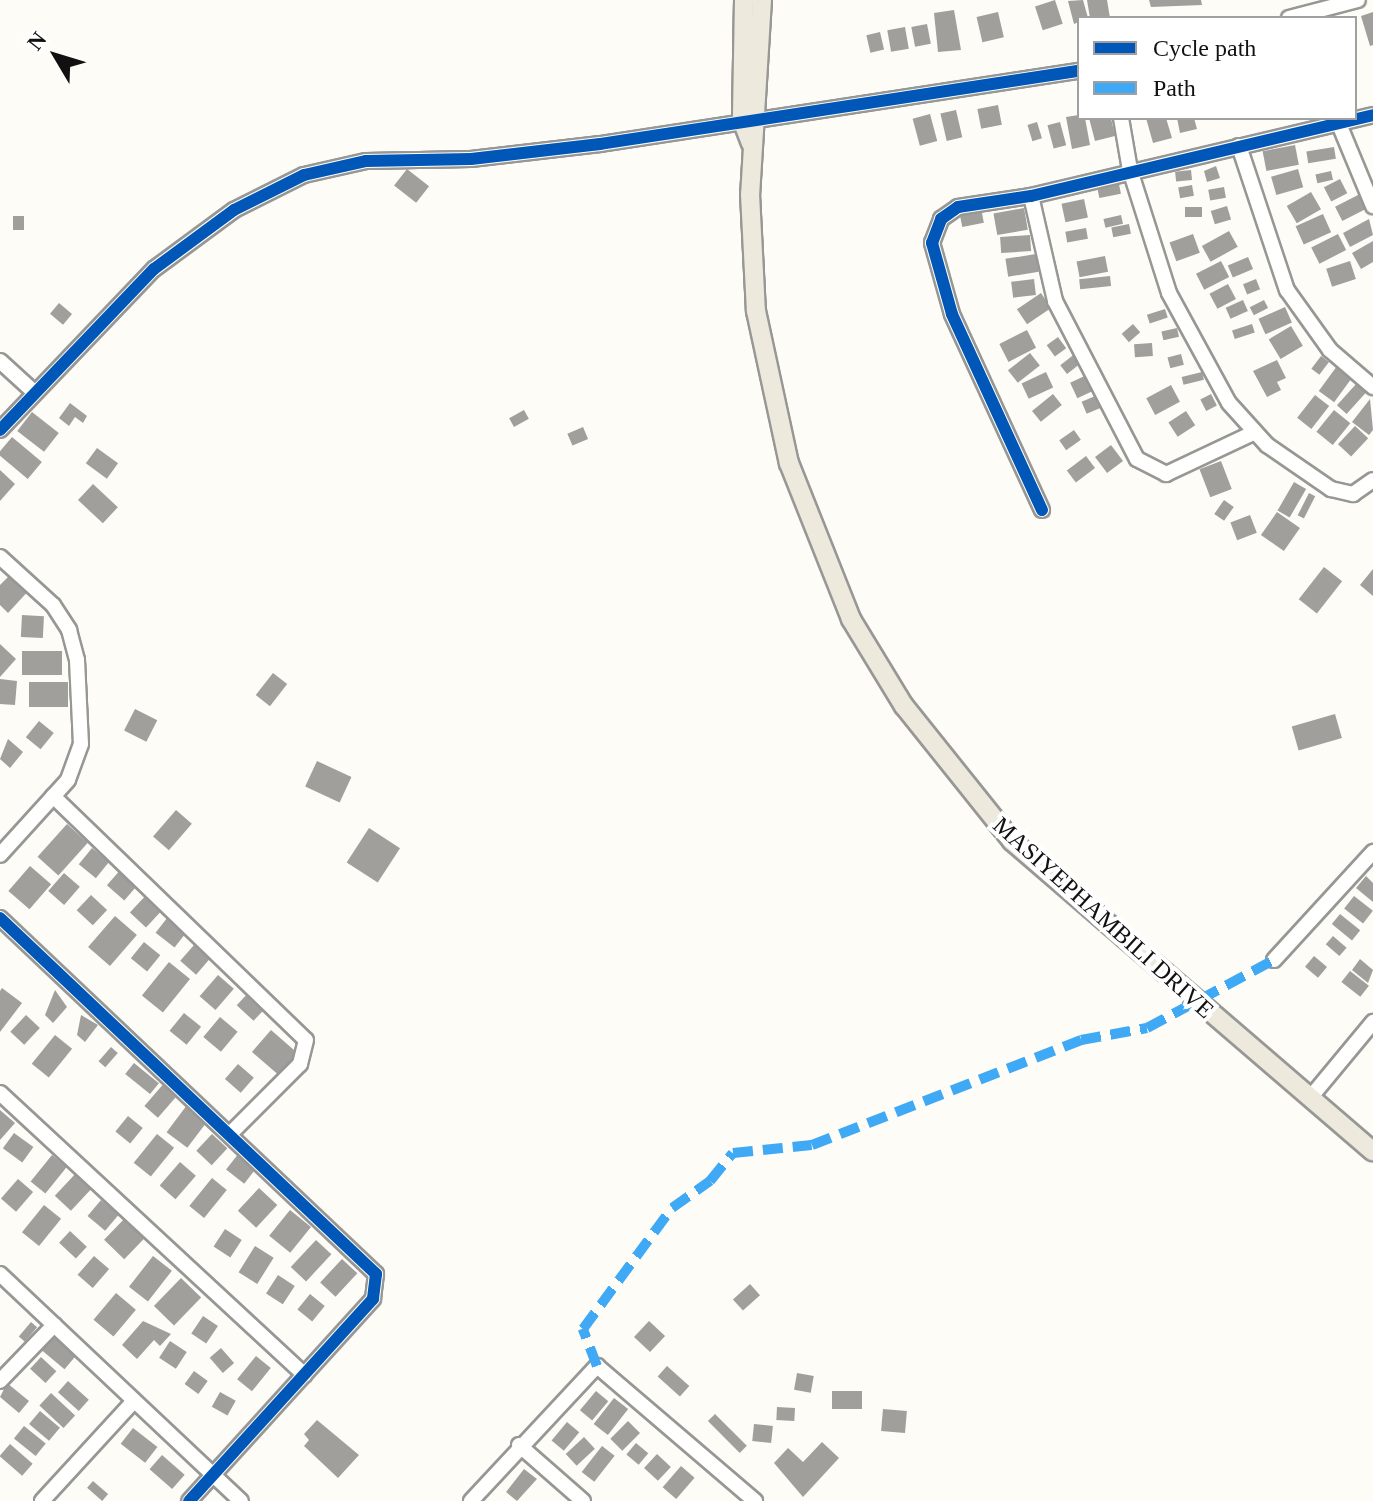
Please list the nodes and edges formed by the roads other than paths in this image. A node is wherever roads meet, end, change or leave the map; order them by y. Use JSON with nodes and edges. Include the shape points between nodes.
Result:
{"nodes":[{"id":1,"x":744,"y":0,"type":"edge"},
{"id":2,"x":762,"y":0,"type":"edge"},
{"id":3,"x":1356,"y":0,"type":"edge"},
{"id":4,"x":1296,"y":16,"type":"edge"},
{"id":5,"x":1077,"y":71,"type":"edge"},
{"id":6,"x":750,"y":120,"type":"junction"},
{"id":7,"x":1121,"y":120,"type":"edge"},
{"id":8,"x":1354,"y":120,"type":"edge"},
{"id":9,"x":1339,"y":124,"type":"junction"},
{"id":10,"x":1239,"y":146,"type":"junction"},
{"id":11,"x":1130,"y":170,"type":"junction"},
{"id":12,"x":1031,"y":196,"type":"junction"},
{"id":13,"x":1373,"y":206,"type":"edge"},
{"id":14,"x":0,"y":361,"type":"edge"},
{"id":15,"x":1373,"y":387,"type":"edge"},
{"id":16,"x":34,"y":392,"type":"junction"},
{"id":17,"x":0,"y":430,"type":"edge"},
{"id":18,"x":1253,"y":433,"type":"junction"},
{"id":19,"x":1373,"y":480,"type":"edge"},
{"id":20,"x":1042,"y":510,"type":"dead end"},
{"id":21,"x":0,"y":557,"type":"edge"},
{"id":22,"x":53,"y":796,"type":"junction"},
{"id":23,"x":1373,"y":852,"type":"edge"},
{"id":24,"x":0,"y":855,"type":"edge"},
{"id":25,"x":0,"y":918,"type":"edge"},
{"id":26,"x":1274,"y":960,"type":"dead end"},
{"id":27,"x":1373,"y":1022,"type":"edge"},
{"id":28,"x":0,"y":1093,"type":"edge"},
{"id":29,"x":1310,"y":1098,"type":"junction"},
{"id":30,"x":231,"y":1133,"type":"junction"},
{"id":31,"x":1373,"y":1152,"type":"edge"},
{"id":32,"x":0,"y":1274,"type":"edge"},
{"id":33,"x":54,"y":1325,"type":"junction"},
{"id":34,"x":304,"y":1375,"type":"junction"},
{"id":35,"x":0,"y":1381,"type":"edge"},
{"id":36,"x":133,"y":1402,"type":"junction"},
{"id":37,"x":519,"y":1445,"type":"junction"},
{"id":38,"x":212,"y":1475,"type":"junction"},
{"id":39,"x":42,"y":1501,"type":"edge"},
{"id":40,"x":189,"y":1501,"type":"edge"},
{"id":41,"x":241,"y":1501,"type":"edge"},
{"id":42,"x":471,"y":1501,"type":"edge"},
{"id":43,"x":583,"y":1501,"type":"edge"},
{"id":44,"x":755,"y":1501,"type":"edge"}],
"edges":[{"from":1,"to":6,"type":"main road","name":"MASIYEPHAMBILI DRIVE"},
{"from":2,"to":6,"type":"main road","name":"MASIYEPHAMBILI DRIVE"},
{"from":3,"to":4,"type":"street"},
{"from":5,"to":6,"type":"street"},
{"from":6,"to":16,"type":"street","via":[[542,152],[366,161],[304,175],[234,210],[164,260]]},
{"from":6,"to":29,"type":"main road","name":"MASIYEPHAMBILI DRIVE","via":[[750,251],[767,385],[789,463],[851,619],[920,729],[1012,841]]},
{"from":7,"to":11,"type":"street"},
{"from":8,"to":9,"type":"street"},
{"from":9,"to":10,"type":"street"},
{"from":9,"to":13,"type":"street"},
{"from":10,"to":11,"type":"street"},
{"from":10,"to":15,"type":"street","via":[[1287,290],[1330,350]]},
{"from":11,"to":12,"type":"street"},
{"from":11,"to":18,"type":"street","via":[[1179,316]]},
{"from":12,"to":18,"type":"street","via":[[1055,301],[1137,459],[1166,474]]},
{"from":12,"to":20,"type":"street","via":[[958,207],[941,219],[932,243],[974,372]]},
{"from":14,"to":16,"type":"street"},
{"from":16,"to":17,"type":"street"},
{"from":18,"to":19,"type":"street","via":[[1337,491],[1353,494]]},
{"from":21,"to":22,"type":"street","via":[[62,617],[77,660],[79,757]]},
{"from":22,"to":24,"type":"street"},
{"from":22,"to":30,"type":"street","via":[[306,1040],[300,1064]]},
{"from":23,"to":26,"type":"street"},
{"from":25,"to":30,"type":"street"},
{"from":27,"to":29,"type":"street"},
{"from":28,"to":34,"type":"street"},
{"from":29,"to":31,"type":"main road","name":"MASIYEPHAMBILI DRIVE"},
{"from":30,"to":34,"type":"street","via":[[376,1274],[373,1299]]},
{"from":32,"to":33,"type":"street"},
{"from":33,"to":35,"type":"street"},
{"from":33,"to":36,"type":"street"},
{"from":34,"to":38,"type":"street"},
{"from":36,"to":38,"type":"street"},
{"from":36,"to":39,"type":"street"},
{"from":37,"to":42,"type":"street"},
{"from":37,"to":43,"type":"street"},
{"from":37,"to":44,"type":"street","via":[[597,1366]]},
{"from":38,"to":40,"type":"street"},
{"from":38,"to":41,"type":"street"}]}
